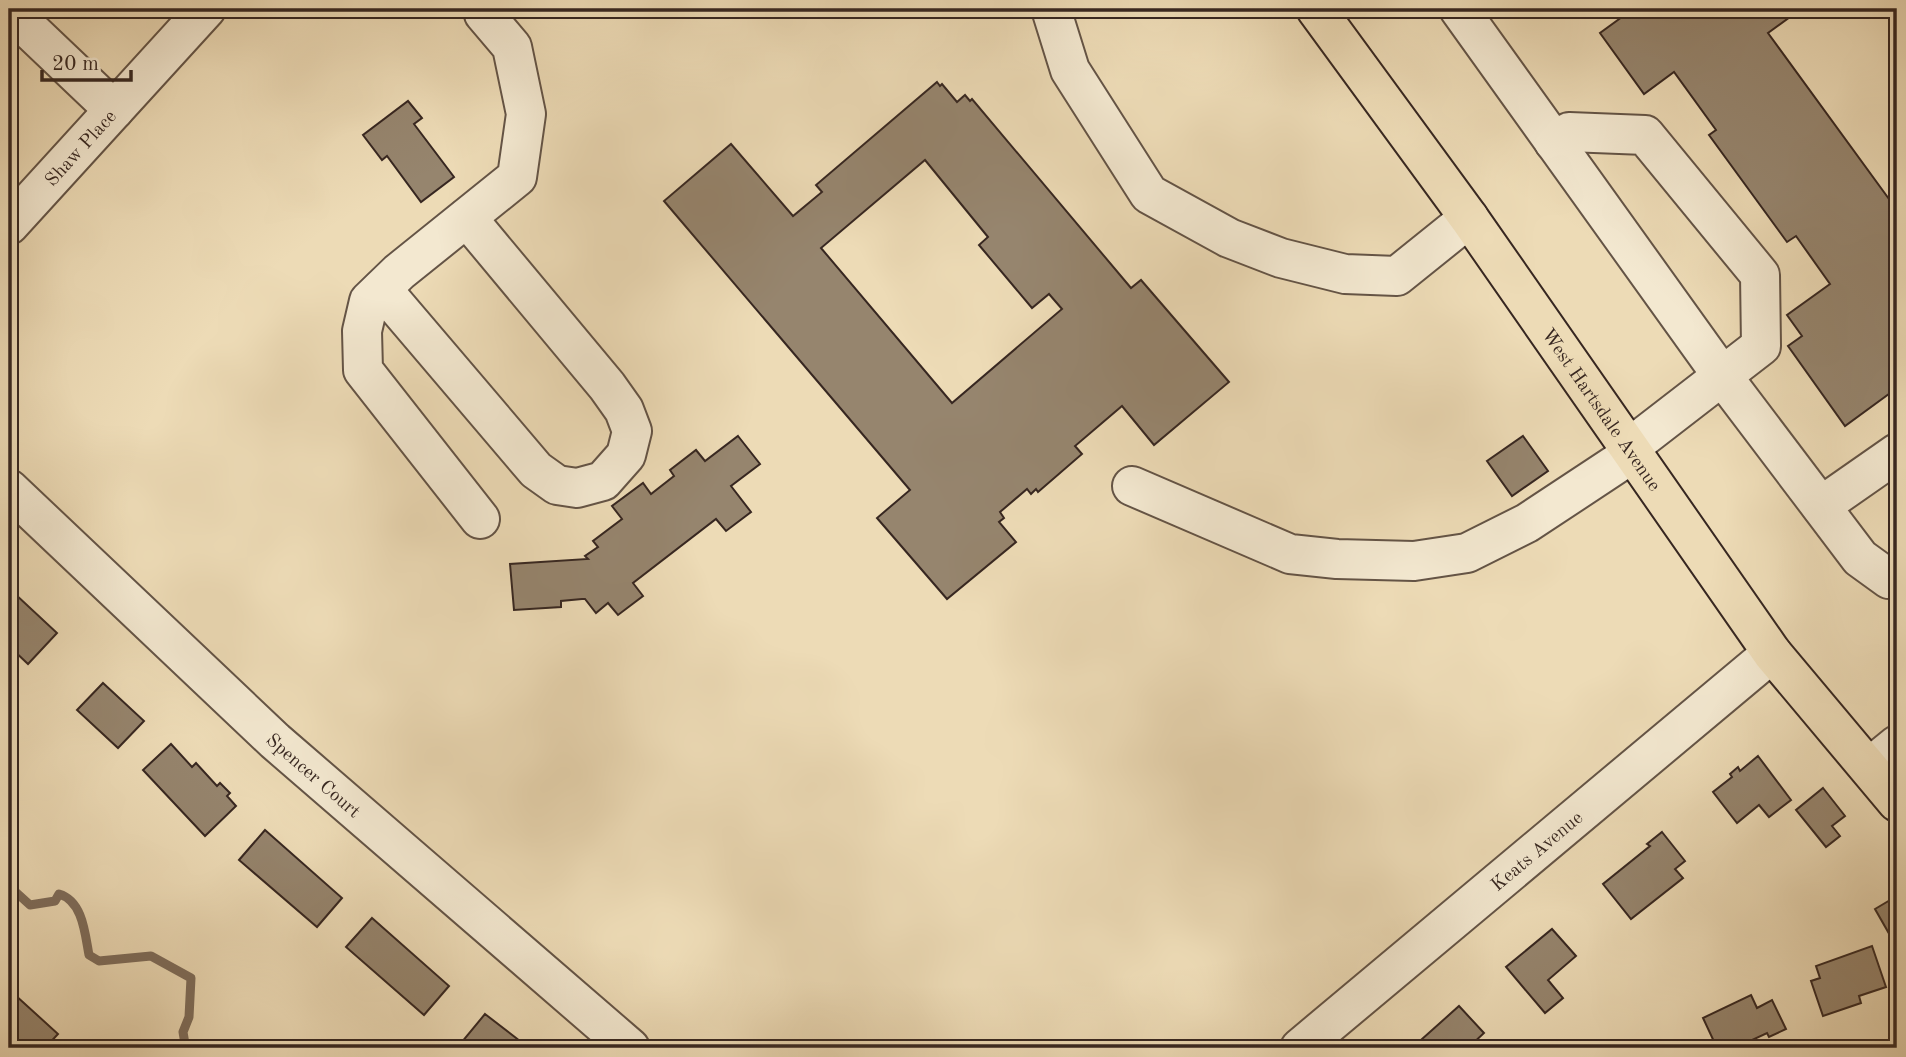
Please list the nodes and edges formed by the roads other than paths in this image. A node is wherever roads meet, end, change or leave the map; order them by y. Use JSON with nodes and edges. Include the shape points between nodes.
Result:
{"nodes":[{"id":1,"x":206,"y":9,"type":"edge"},
{"id":2,"x":485,"y":9,"type":"edge"},
{"id":3,"x":1051,"y":9,"type":"edge"},
{"id":4,"x":1316,"y":9,"type":"edge"},
{"id":5,"x":9,"y":10,"type":"edge"},
{"id":6,"x":1462,"y":10,"type":"edge"},
{"id":7,"x":114,"y":110,"type":"junction"},
{"id":8,"x":1554,"y":142,"type":"junction"},
{"id":9,"x":1469,"y":218,"type":"junction"},
{"id":10,"x":467,"y":219,"type":"junction"},
{"id":11,"x":9,"y":225,"type":"edge"},
{"id":12,"x":382,"y":289,"type":"junction"},
{"id":13,"x":1723,"y":377,"type":"junction"},
{"id":14,"x":1631,"y":450,"type":"junction"},
{"id":15,"x":1897,"y":453,"type":"edge"},
{"id":16,"x":1132,"y":486,"type":"dead end"},
{"id":17,"x":9,"y":489,"type":"edge"},
{"id":18,"x":1821,"y":506,"type":"junction"},
{"id":19,"x":480,"y":519,"type":"dead end"},
{"id":20,"x":1897,"y":573,"type":"edge"},
{"id":21,"x":1772,"y":653,"type":"junction"},
{"id":22,"x":1884,"y":756,"type":"edge"},
{"id":23,"x":1897,"y":802,"type":"edge"},
{"id":24,"x":630,"y":1048,"type":"edge"},
{"id":25,"x":1300,"y":1048,"type":"edge"}],
"edges":[{"from":1,"to":7,"type":"street","name":"Shaw Place"},
{"from":2,"to":10,"type":"street","via":[[484,14],[512,47],[526,114],[517,177]]},
{"from":3,"to":9,"type":"street","via":[[1070,70],[1149,194],[1229,238],[1280,258],[1345,274],[1397,276]]},
{"from":4,"to":9,"type":"main road","name":"West Hartsdale Avenue"},
{"from":5,"to":7,"type":"street"},
{"from":6,"to":8,"type":"street"},
{"from":7,"to":11,"type":"street","name":"Shaw Place"},
{"from":8,"to":13,"type":"street"},
{"from":8,"to":13,"type":"street","via":[[1569,132],[1644,135],[1760,275],[1761,346]]},
{"from":9,"to":14,"type":"main road","name":"West Hartsdale Avenue"},
{"from":10,"to":12,"type":"street"},
{"from":10,"to":12,"type":"street","via":[[624,410],[632,431],[626,455],[603,481],[577,488],[557,485],[536,470]]},
{"from":12,"to":19,"type":"street","via":[[369,301],[362,331],[363,370]]},
{"from":13,"to":14,"type":"street"},
{"from":13,"to":18,"type":"street"},
{"from":14,"to":16,"type":"street","via":[[1527,523],[1467,553],[1414,561],[1290,554]]},
{"from":14,"to":21,"type":"main road","name":"West Hartsdale Avenue"},
{"from":15,"to":18,"type":"street"},
{"from":17,"to":24,"type":"street","name":"Spencer Court","via":[[275,741]]},
{"from":18,"to":20,"type":"street","via":[[1860,558],[1889,579]]},
{"from":21,"to":22,"type":"main road","name":"West Hartsdale Avenue"},
{"from":21,"to":25,"type":"street","name":"Keats Avenue"},
{"from":22,"to":23,"type":"main road","name":"West Hartsdale Avenue"}]}
